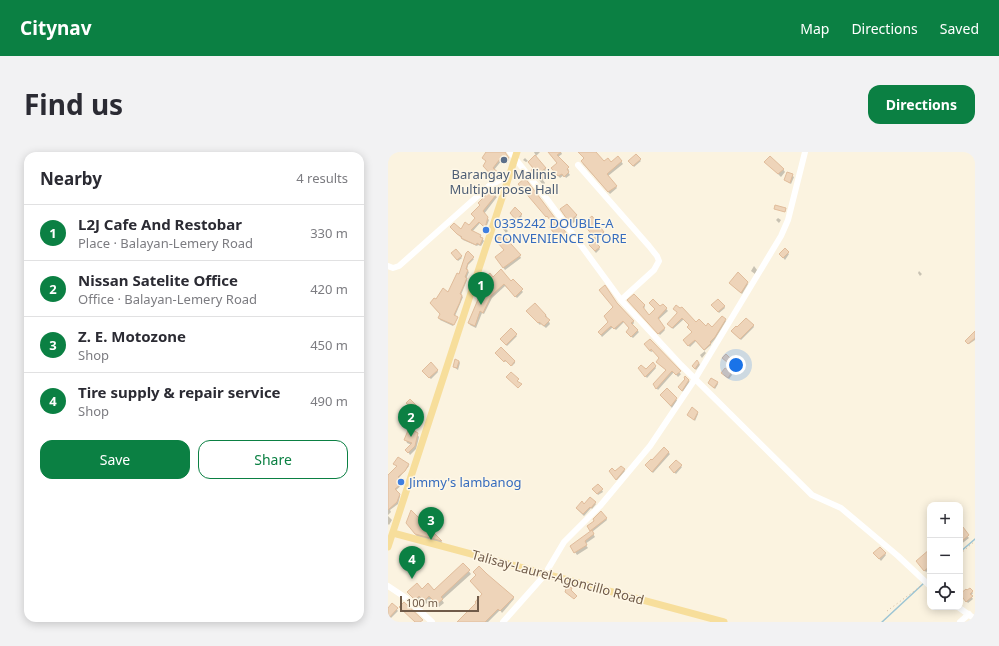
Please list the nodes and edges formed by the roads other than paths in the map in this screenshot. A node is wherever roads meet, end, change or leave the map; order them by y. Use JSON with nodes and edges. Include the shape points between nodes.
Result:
{"nodes":[{"id":1,"x":805,"y":152,"type":"edge"},
{"id":2,"x":514,"y":154,"type":"edge"},
{"id":3,"x":578,"y":165,"type":"dead end"},
{"id":4,"x":509,"y":175,"type":"junction"},
{"id":5,"x":388,"y":266,"type":"edge"},
{"id":6,"x":621,"y":300,"type":"junction"},
{"id":7,"x":695,"y":379,"type":"junction"},
{"id":8,"x":390,"y":532,"type":"edge"},
{"id":9,"x":388,"y":547,"type":"edge"},
{"id":10,"x":548,"y":569,"type":"dead end"},
{"id":11,"x":542,"y":578,"type":"dead end"},
{"id":12,"x":927,"y":583,"type":"edge"},
{"id":13,"x":388,"y":586,"type":"edge"},
{"id":14,"x":963,"y":610,"type":"edge"},
{"id":15,"x":969,"y":614,"type":"junction"},
{"id":16,"x":975,"y":619,"type":"edge"},
{"id":17,"x":432,"y":622,"type":"edge"},
{"id":18,"x":503,"y":622,"type":"edge"},
{"id":19,"x":724,"y":622,"type":"edge"},
{"id":20,"x":960,"y":622,"type":"edge"}],
"edges":[{"from":1,"to":7,"type":"street","via":[[781,236]]},
{"from":2,"to":4,"type":"main road"},
{"from":2,"to":6,"type":"street"},
{"from":3,"to":6,"type":"street","via":[[658,256],[659,261],[654,270]]},
{"from":4,"to":5,"type":"street","via":[[489,186],[399,266]]},
{"from":4,"to":8,"type":"main road"},
{"from":6,"to":7,"type":"street"},
{"from":7,"to":10,"type":"street","via":[[650,446],[600,506],[564,542]]},
{"from":7,"to":12,"type":"street","via":[[812,495],[841,508]]},
{"from":8,"to":9,"type":"main road"},
{"from":8,"to":19,"type":"main road","name":"Talisay-Laurel-Agoncillo Road"},
{"from":11,"to":18,"type":"street"},
{"from":13,"to":17,"type":"street","via":[[406,598]]},
{"from":14,"to":15,"type":"street"},
{"from":15,"to":16,"type":"street"},
{"from":15,"to":20,"type":"street"}]}
